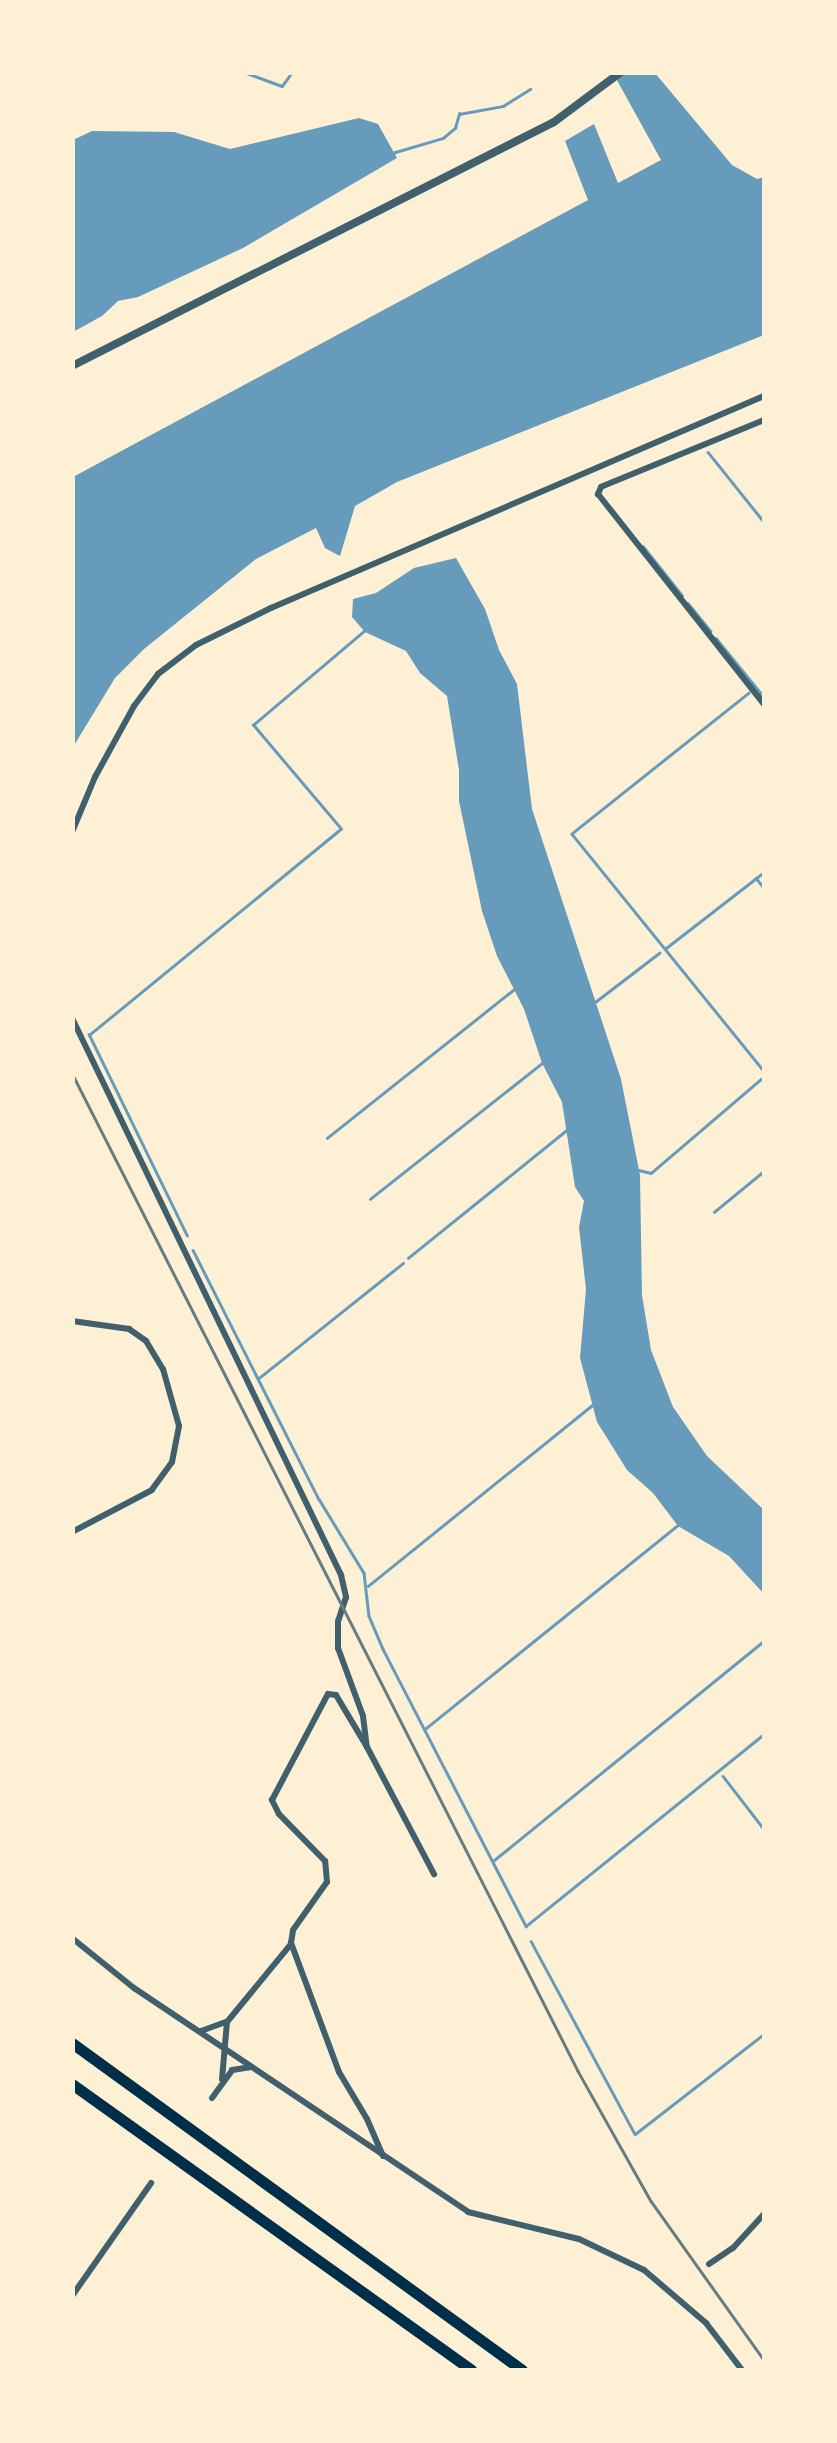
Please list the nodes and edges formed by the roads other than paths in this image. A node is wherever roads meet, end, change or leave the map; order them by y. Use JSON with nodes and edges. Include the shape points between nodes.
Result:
{"nodes":[{"id":1,"x":621,"y":72,"type":"edge"},
{"id":2,"x":72,"y":366,"type":"edge"},
{"id":3,"x":764,"y":396,"type":"edge"},
{"id":4,"x":764,"y":420,"type":"edge"},
{"id":5,"x":764,"y":704,"type":"edge"},
{"id":6,"x":72,"y":832,"type":"edge"},
{"id":7,"x":72,"y":1018,"type":"edge"},
{"id":8,"x":72,"y":1322,"type":"edge"},
{"id":9,"x":72,"y":1532,"type":"edge"},
{"id":10,"x":368,"y":1747,"type":"junction"},
{"id":11,"x":434,"y":1874,"type":"dead end"},
{"id":12,"x":72,"y":1938,"type":"edge"},
{"id":13,"x":291,"y":1943,"type":"junction"},
{"id":14,"x":227,"y":2022,"type":"junction"},
{"id":15,"x":199,"y":2031,"type":"junction"},
{"id":16,"x":72,"y":2044,"type":"edge"},
{"id":17,"x":224,"y":2050,"type":"junction"},
{"id":18,"x":250,"y":2067,"type":"junction"},
{"id":19,"x":222,"y":2080,"type":"junction"},
{"id":20,"x":72,"y":2084,"type":"edge"},
{"id":21,"x":212,"y":2098,"type":"dead end"},
{"id":22,"x":384,"y":2157,"type":"junction"},
{"id":23,"x":151,"y":2183,"type":"dead end"},
{"id":24,"x":764,"y":2214,"type":"edge"},
{"id":25,"x":709,"y":2264,"type":"dead end"},
{"id":26,"x":72,"y":2296,"type":"edge"},
{"id":27,"x":471,"y":2370,"type":"edge"},
{"id":28,"x":522,"y":2370,"type":"edge"},
{"id":29,"x":742,"y":2370,"type":"edge"}],
"edges":[{"from":1,"to":2,"type":"street","via":[[554,122]]},
{"from":3,"to":6,"type":"street","via":[[196,645],[158,674],[134,706]]},
{"from":4,"to":5,"type":"street","via":[[598,494]]},
{"from":7,"to":10,"type":"street","via":[[341,1575],[346,1597],[338,1648],[364,1716]]},
{"from":8,"to":9,"type":"street","via":[[129,1329],[146,1341],[163,1369],[179,1426],[172,1462],[152,1490]]},
{"from":10,"to":11,"type":"street"},
{"from":10,"to":13,"type":"street","via":[[336,1696],[328,1694],[272,1800],[328,1872]]},
{"from":12,"to":15,"type":"street"},
{"from":13,"to":14,"type":"street"},
{"from":13,"to":22,"type":"street","via":[[339,2072]]},
{"from":14,"to":15,"type":"street"},
{"from":14,"to":17,"type":"street"},
{"from":15,"to":17,"type":"street"},
{"from":16,"to":28,"type":"highway"},
{"from":17,"to":18,"type":"street"},
{"from":17,"to":19,"type":"street"},
{"from":18,"to":19,"type":"street","via":[[234,2068]]},
{"from":18,"to":22,"type":"street"},
{"from":19,"to":21,"type":"street"},
{"from":20,"to":27,"type":"highway"},
{"from":22,"to":29,"type":"street","via":[[468,2212],[626,2259],[687,2304]]},
{"from":23,"to":26,"type":"street"},
{"from":24,"to":25,"type":"street"}]}
